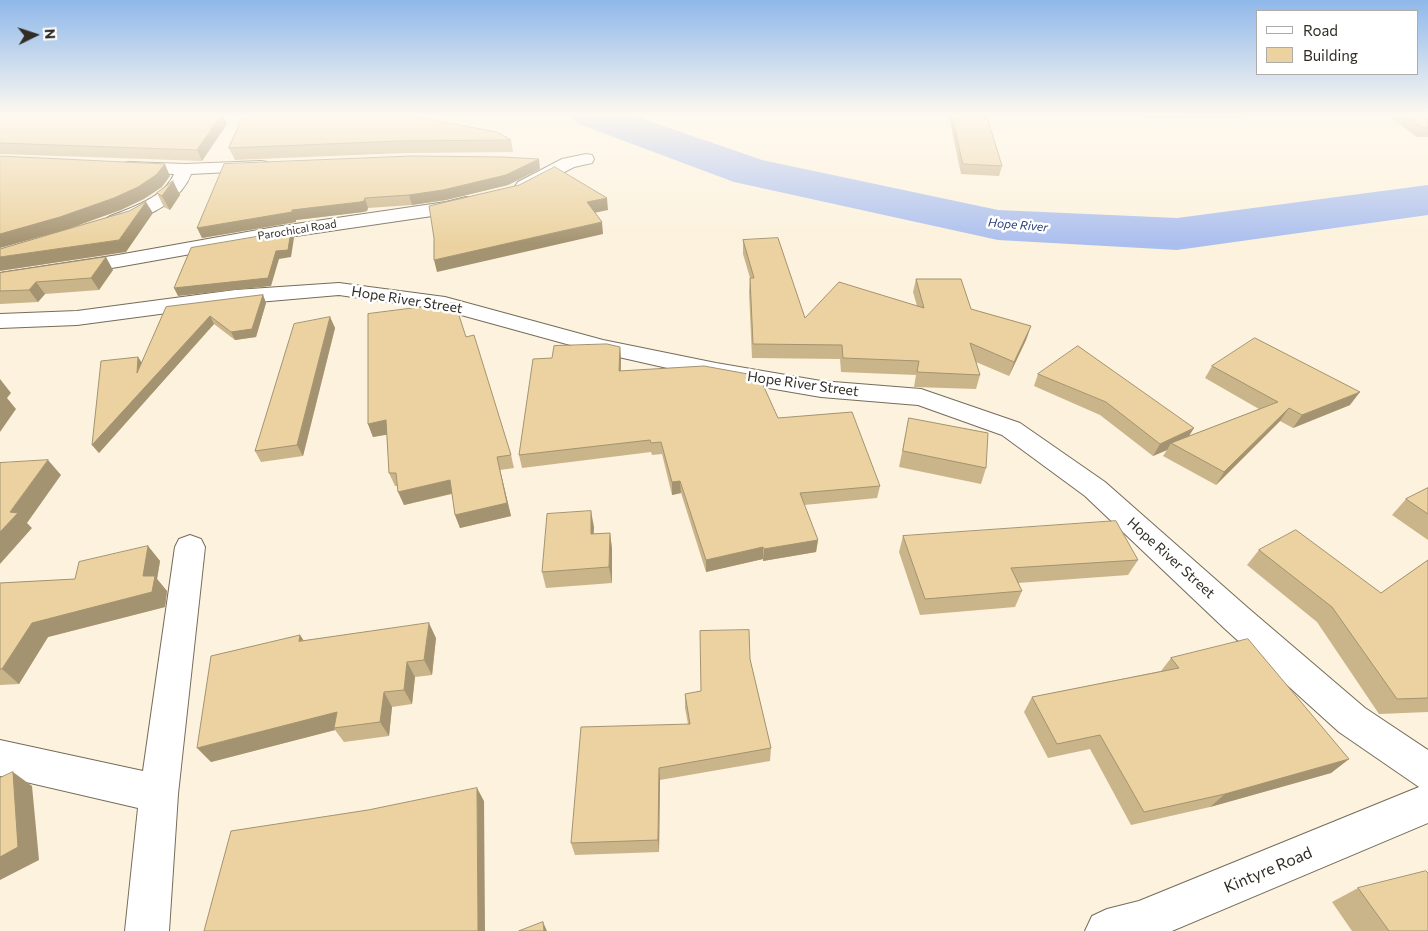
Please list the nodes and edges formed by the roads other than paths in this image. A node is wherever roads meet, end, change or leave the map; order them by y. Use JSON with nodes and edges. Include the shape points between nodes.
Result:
{"nodes":[{"id":1,"x":540,"y":159,"type":"edge"},
{"id":2,"x":282,"y":165,"type":"edge"},
{"id":3,"x":110,"y":167,"type":"edge"},
{"id":4,"x":185,"y":169,"type":"junction"},
{"id":5,"x":506,"y":193,"type":"edge"},
{"id":6,"x":481,"y":199,"type":"edge"},
{"id":7,"x":99,"y":224,"type":"edge"},
{"id":8,"x":0,"y":279,"type":"edge"},
{"id":9,"x":76,"y":318,"type":"junction"},
{"id":10,"x":0,"y":321,"type":"edge"},
{"id":11,"x":0,"y":342,"type":"edge"},
{"id":12,"x":190,"y":547,"type":"dead end"},
{"id":13,"x":0,"y":758,"type":"edge"},
{"id":14,"x":1428,"y":772,"type":"edge"},
{"id":15,"x":159,"y":794,"type":"junction"},
{"id":16,"x":1428,"y":803,"type":"edge"},
{"id":17,"x":147,"y":931,"type":"edge"},
{"id":18,"x":1107,"y":931,"type":"edge"}],
"edges":[{"from":1,"to":5,"type":"street","via":[[577,161]]},
{"from":2,"to":4,"type":"street"},
{"from":3,"to":4,"type":"street"},
{"from":4,"to":7,"type":"street","via":[[177,186],[155,202],[128,217]]},
{"from":6,"to":8,"type":"street","name":"Parochical Road","via":[[446,208]]},
{"from":9,"to":10,"type":"street","name":"Hope River Street"},
{"from":9,"to":11,"type":"street"},
{"from":9,"to":14,"type":"street","name":"Hope River Street","via":[[339,289],[445,304],[600,346],[716,371],[821,389],[921,397],[1011,429],[1095,489],[1352,720]]},
{"from":12,"to":15,"type":"street"},
{"from":13,"to":15,"type":"street"},
{"from":15,"to":17,"type":"street"},
{"from":16,"to":18,"type":"street","name":"Kintyre Road","via":[[1138,924]]}]}
